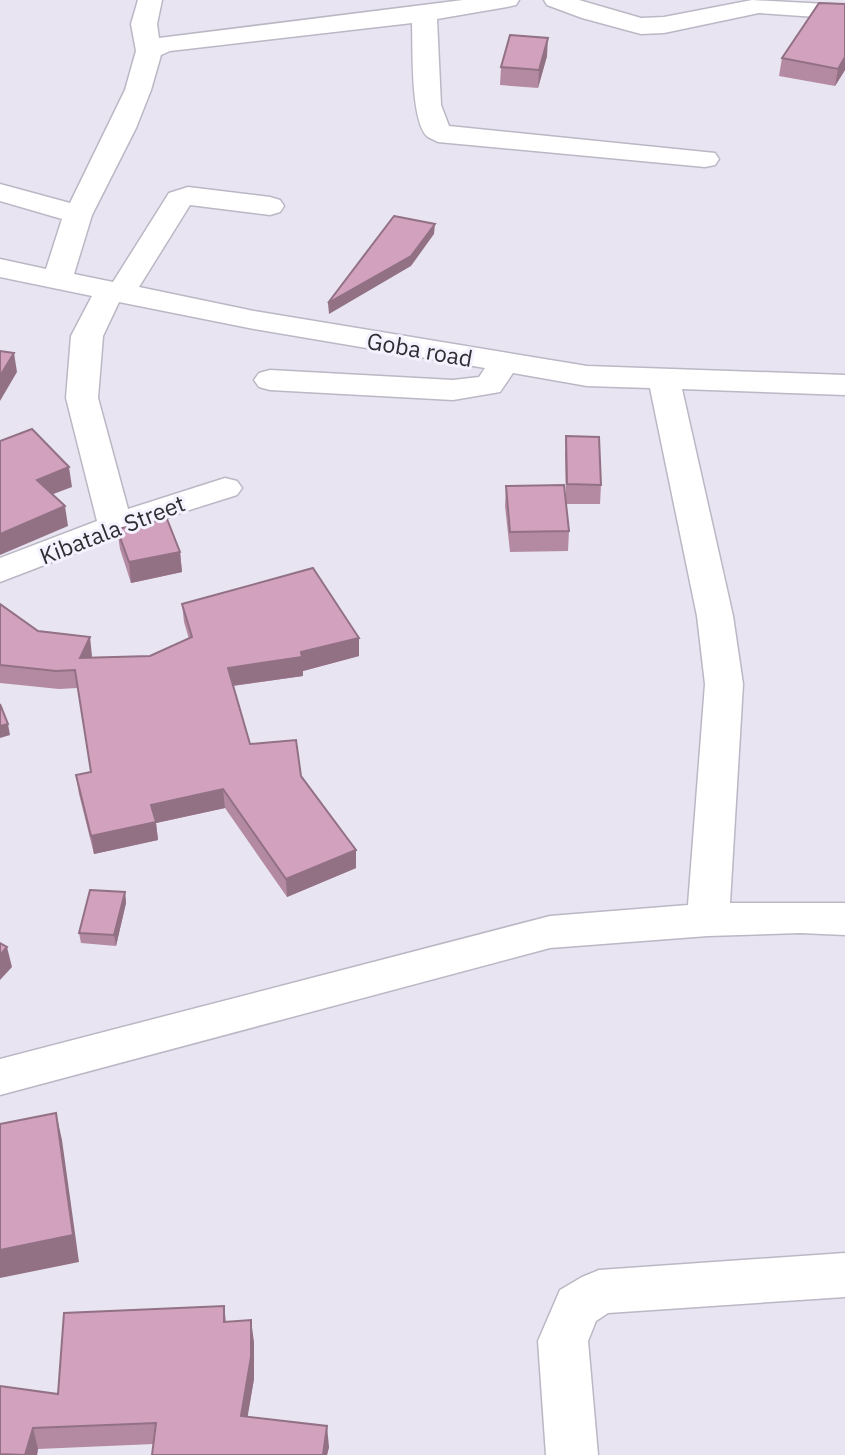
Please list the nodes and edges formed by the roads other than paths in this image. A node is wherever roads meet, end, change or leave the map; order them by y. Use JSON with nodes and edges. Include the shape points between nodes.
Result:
{"nodes":[{"id":1,"x":150,"y":0,"type":"edge"},
{"id":2,"x":507,"y":0,"type":"edge"},
{"id":3,"x":556,"y":0,"type":"edge"},
{"id":4,"x":845,"y":12,"type":"edge"},
{"id":5,"x":424,"y":14,"type":"junction"},
{"id":6,"x":149,"y":51,"type":"junction"},
{"id":7,"x":705,"y":159,"type":"dead end"},
{"id":8,"x":0,"y":192,"type":"edge"},
{"id":9,"x":270,"y":206,"type":"dead end"},
{"id":10,"x":78,"y":215,"type":"junction"},
{"id":11,"x":0,"y":268,"type":"edge"},
{"id":12,"x":58,"y":279,"type":"junction"},
{"id":13,"x":115,"y":291,"type":"junction"},
{"id":14,"x":504,"y":363,"type":"junction"},
{"id":15,"x":664,"y":379,"type":"junction"},
{"id":16,"x":270,"y":380,"type":"dead end"},
{"id":17,"x":845,"y":385,"type":"edge"},
{"id":18,"x":226,"y":488,"type":"dead end"},
{"id":19,"x":116,"y":527,"type":"junction"},
{"id":20,"x":0,"y":571,"type":"edge"},
{"id":21,"x":845,"y":919,"type":"edge"},
{"id":22,"x":708,"y":920,"type":"junction"},
{"id":23,"x":0,"y":1077,"type":"edge"},
{"id":24,"x":845,"y":1275,"type":"edge"},
{"id":25,"x":572,"y":1455,"type":"edge"}],
"edges":[{"from":1,"to":6,"type":"street","via":[[144,24]]},
{"from":2,"to":5,"type":"street"},
{"from":3,"to":4,"type":"street","via":[[641,26],[759,6]]},
{"from":5,"to":6,"type":"street","via":[[164,44]]},
{"from":5,"to":7,"type":"street","via":[[428,105],[437,131],[490,141]]},
{"from":6,"to":10,"type":"street","via":[[122,128]]},
{"from":8,"to":10,"type":"street"},
{"from":9,"to":13,"type":"street","via":[[188,196],[179,199]]},
{"from":10,"to":12,"type":"street"},
{"from":11,"to":12,"type":"street","name":"Goba road"},
{"from":12,"to":13,"type":"street","name":"Goba road"},
{"from":13,"to":14,"type":"street","name":"Goba road"},
{"from":13,"to":19,"type":"street","via":[[87,336],[82,397]]},
{"from":14,"to":15,"type":"street","name":"Goba road","via":[[587,376]]},
{"from":14,"to":16,"type":"street","via":[[489,385],[453,390]]},
{"from":15,"to":17,"type":"street","name":"Goba road"},
{"from":15,"to":22,"type":"street","via":[[715,616],[724,684]]},
{"from":18,"to":19,"type":"street","name":"Kibatala Street"},
{"from":19,"to":20,"type":"street","name":"Kibatala Street"},
{"from":21,"to":22,"type":"street"},
{"from":22,"to":23,"type":"street","via":[[550,932]]},
{"from":24,"to":25,"type":"street","via":[[599,1292],[578,1306],[563,1341]]}]}
